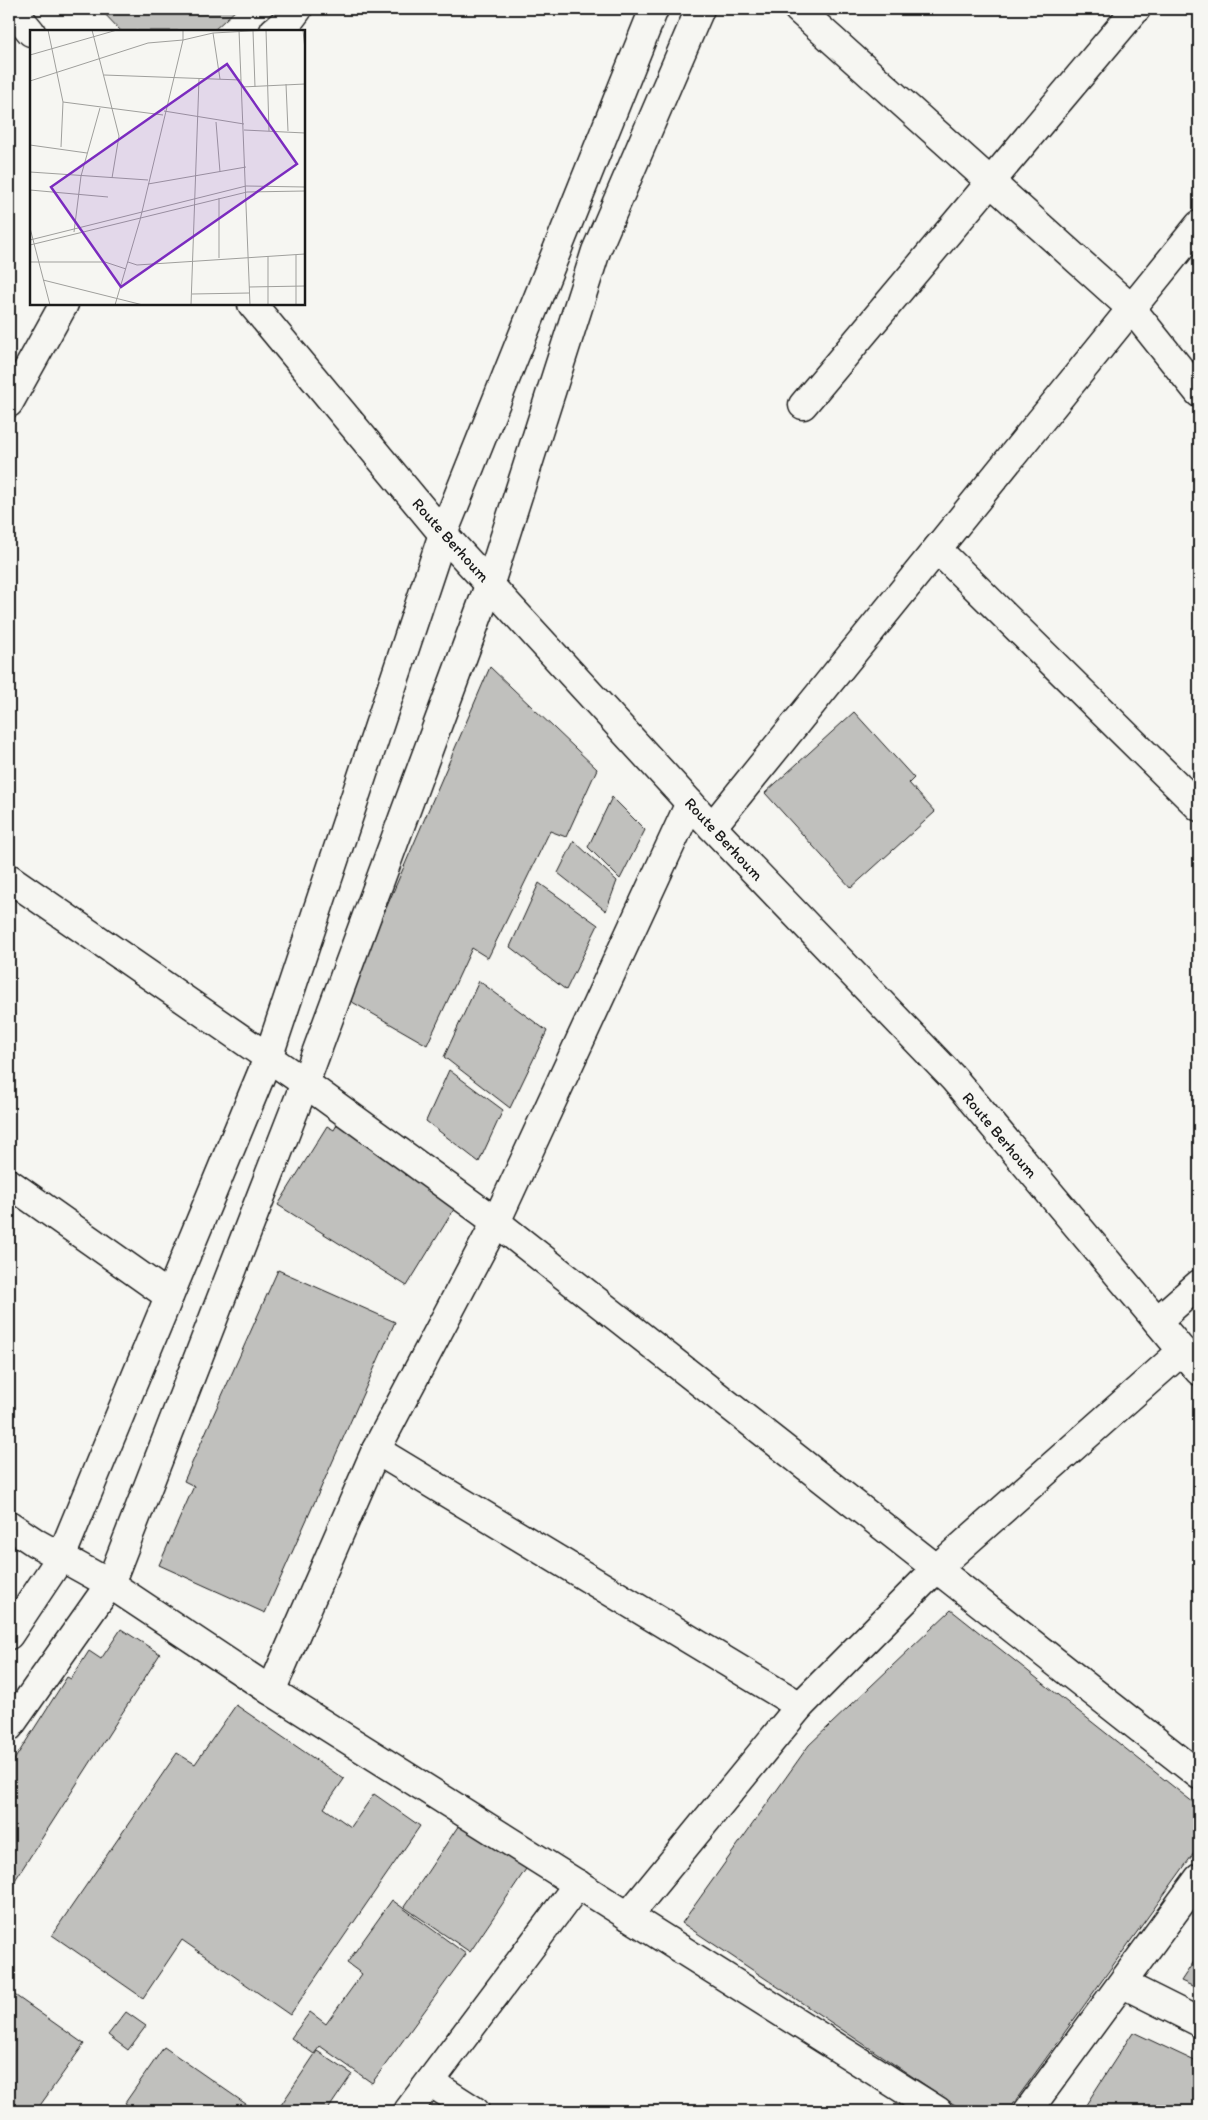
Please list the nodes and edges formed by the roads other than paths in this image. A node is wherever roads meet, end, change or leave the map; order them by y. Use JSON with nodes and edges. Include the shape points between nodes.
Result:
{"nodes":[{"id":1,"x":12,"y":9,"type":"edge"},
{"id":2,"x":298,"y":9,"type":"edge"},
{"id":3,"x":654,"y":9,"type":"edge"},
{"id":4,"x":700,"y":9,"type":"edge"},
{"id":5,"x":798,"y":9,"type":"edge"},
{"id":6,"x":1136,"y":9,"type":"edge"},
{"id":7,"x":275,"y":30,"type":"edge"},
{"id":8,"x":30,"y":31,"type":"edge"},
{"id":9,"x":990,"y":182,"type":"junction"},
{"id":10,"x":1199,"y":226,"type":"edge"},
{"id":11,"x":63,"y":305,"type":"edge"},
{"id":12,"x":253,"y":305,"type":"edge"},
{"id":13,"x":1132,"y":309,"type":"junction"},
{"id":14,"x":1199,"y":393,"type":"edge"},
{"id":15,"x":9,"y":403,"type":"edge"},
{"id":16,"x":802,"y":405,"type":"dead end"},
{"id":17,"x":443,"y":534,"type":"junction"},
{"id":18,"x":937,"y":549,"type":"junction"},
{"id":19,"x":490,"y":583,"type":"junction"},
{"id":20,"x":690,"y":803,"type":"junction"},
{"id":21,"x":1199,"y":807,"type":"edge"},
{"id":22,"x":712,"y":827,"type":"junction"},
{"id":23,"x":9,"y":878,"type":"edge"},
{"id":24,"x":268,"y":1058,"type":"junction"},
{"id":25,"x":305,"y":1083,"type":"junction"},
{"id":26,"x":9,"y":1183,"type":"edge"},
{"id":27,"x":496,"y":1222,"type":"junction"},
{"id":28,"x":1199,"y":1284,"type":"edge"},
{"id":29,"x":169,"y":1296,"type":"junction"},
{"id":30,"x":1157,"y":1321,"type":"junction"},
{"id":31,"x":1191,"y":1361,"type":"edge"},
{"id":32,"x":376,"y":1450,"type":"junction"},
{"id":33,"x":9,"y":1525,"type":"edge"},
{"id":34,"x":61,"y":1557,"type":"junction"},
{"id":35,"x":937,"y":1568,"type":"junction"},
{"id":36,"x":110,"y":1584,"type":"junction"},
{"id":37,"x":9,"y":1634,"type":"edge"},
{"id":38,"x":271,"y":1691,"type":"junction"},
{"id":39,"x":800,"y":1706,"type":"junction"},
{"id":40,"x":9,"y":1727,"type":"edge"},
{"id":41,"x":1199,"y":1775,"type":"edge"},
{"id":42,"x":1199,"y":1878,"type":"edge"},
{"id":43,"x":578,"y":1884,"type":"junction"},
{"id":44,"x":628,"y":1916,"type":"junction"},
{"id":45,"x":1123,"y":1984,"type":"junction"},
{"id":46,"x":1199,"y":2022,"type":"edge"},
{"id":47,"x":430,"y":2082,"type":"junction"},
{"id":48,"x":408,"y":2111,"type":"edge"},
{"id":49,"x":475,"y":2111,"type":"edge"},
{"id":50,"x":938,"y":2111,"type":"edge"},
{"id":51,"x":1028,"y":2111,"type":"edge"}],
"edges":[{"from":1,"to":8,"type":"street"},
{"from":2,"to":7,"type":"street"},
{"from":3,"to":17,"type":"street"},
{"from":4,"to":19,"type":"street","via":[[596,251]]},
{"from":5,"to":9,"type":"street"},
{"from":6,"to":9,"type":"street"},
{"from":9,"to":13,"type":"street"},
{"from":9,"to":16,"type":"street"},
{"from":10,"to":13,"type":"street"},
{"from":11,"to":15,"type":"street"},
{"from":12,"to":17,"type":"street","name":"Route Berhoum"},
{"from":13,"to":14,"type":"street"},
{"from":13,"to":18,"type":"street"},
{"from":17,"to":19,"type":"street","name":"Route Berhoum"},
{"from":17,"to":24,"type":"street"},
{"from":18,"to":21,"type":"street"},
{"from":18,"to":22,"type":"street"},
{"from":19,"to":20,"type":"street","name":"Route Berhoum"},
{"from":19,"to":25,"type":"street"},
{"from":20,"to":22,"type":"street","name":"Route Berhoum"},
{"from":20,"to":27,"type":"street"},
{"from":22,"to":30,"type":"street","name":"Route Berhoum","via":[[954,1079]]},
{"from":23,"to":24,"type":"street"},
{"from":24,"to":25,"type":"street"},
{"from":24,"to":29,"type":"street"},
{"from":25,"to":27,"type":"street"},
{"from":25,"to":36,"type":"street"},
{"from":26,"to":29,"type":"street"},
{"from":27,"to":32,"type":"street"},
{"from":27,"to":35,"type":"street"},
{"from":28,"to":30,"type":"street"},
{"from":29,"to":34,"type":"street"},
{"from":30,"to":31,"type":"street","name":"Route Berhoum"},
{"from":31,"to":35,"type":"street"},
{"from":32,"to":38,"type":"street"},
{"from":32,"to":39,"type":"street"},
{"from":33,"to":34,"type":"street"},
{"from":34,"to":36,"type":"street"},
{"from":34,"to":37,"type":"street"},
{"from":35,"to":39,"type":"street"},
{"from":35,"to":41,"type":"street"},
{"from":36,"to":38,"type":"street"},
{"from":36,"to":40,"type":"street"},
{"from":38,"to":43,"type":"street"},
{"from":39,"to":44,"type":"street"},
{"from":42,"to":45,"type":"street"},
{"from":43,"to":44,"type":"street"},
{"from":43,"to":47,"type":"street"},
{"from":44,"to":50,"type":"street"},
{"from":45,"to":46,"type":"street"},
{"from":45,"to":51,"type":"street"},
{"from":47,"to":48,"type":"street"},
{"from":47,"to":49,"type":"street"}]}
